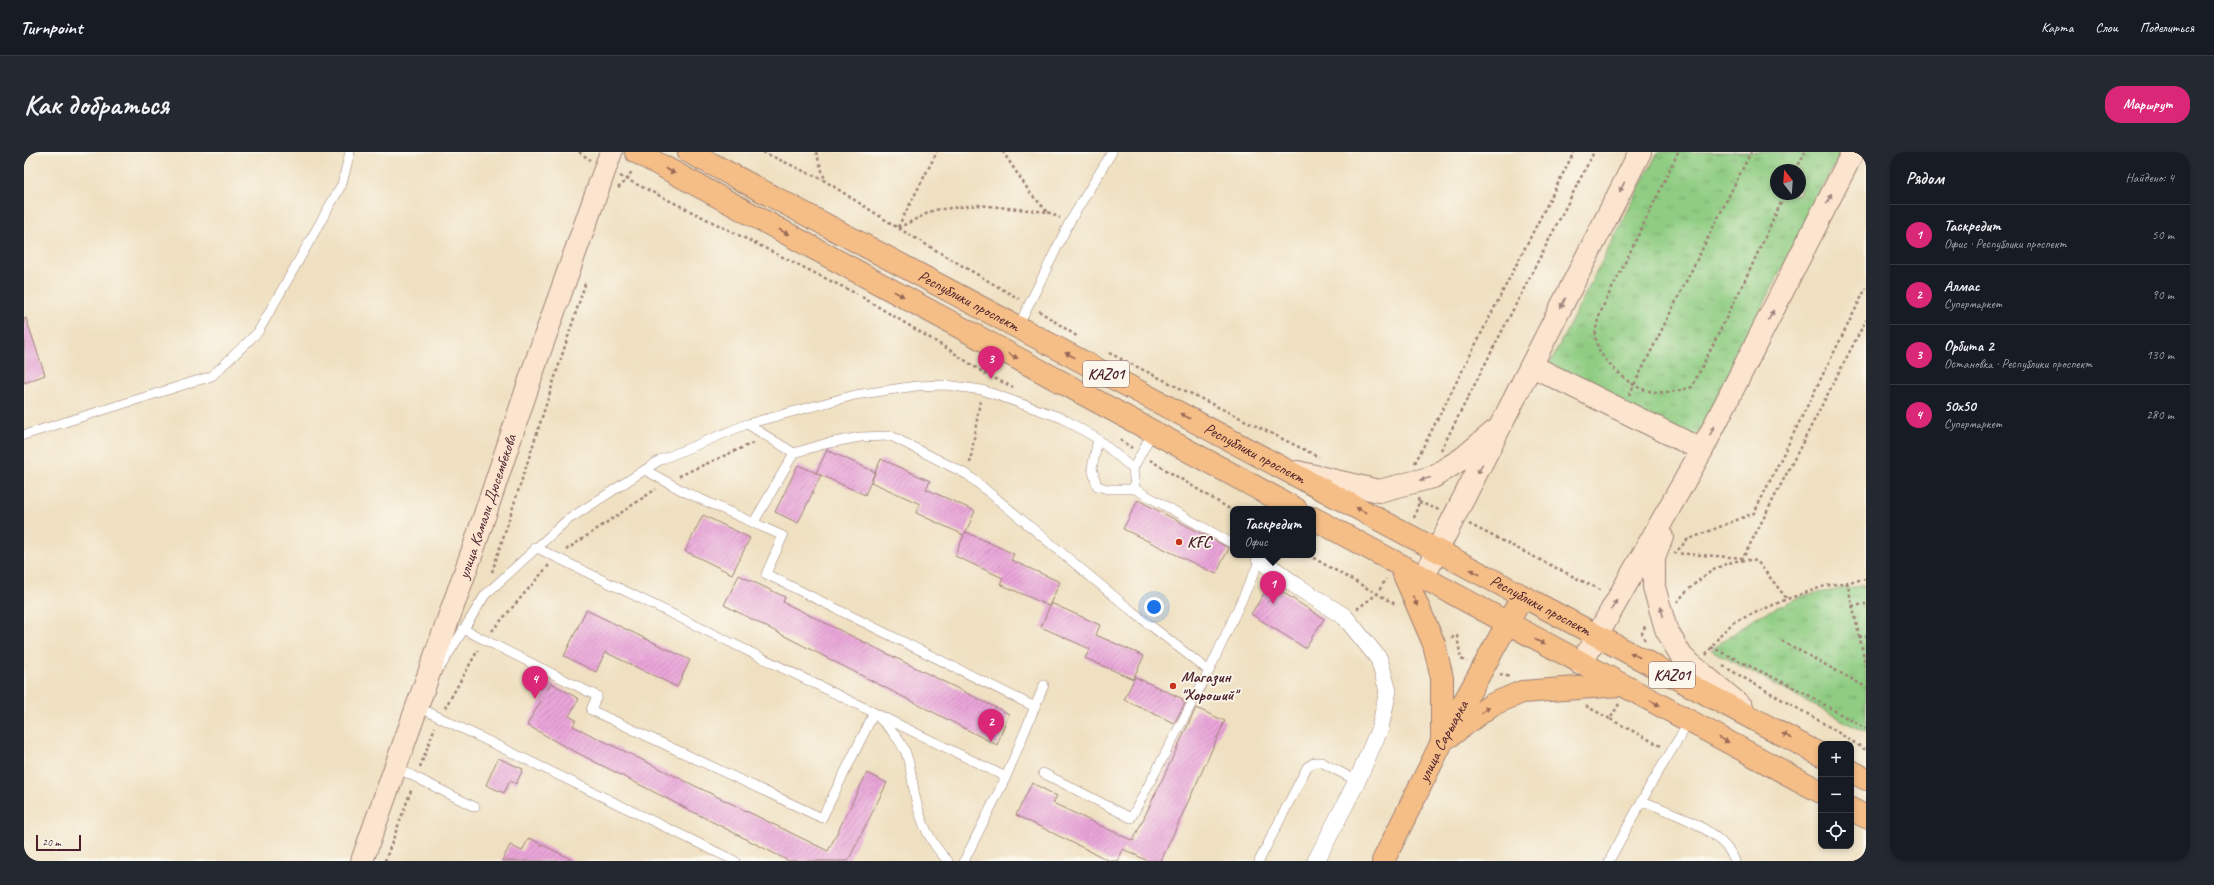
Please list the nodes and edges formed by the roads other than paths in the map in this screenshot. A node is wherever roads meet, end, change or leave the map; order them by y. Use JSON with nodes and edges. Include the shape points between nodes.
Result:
{"nodes":[{"id":1,"x":350,"y":152,"type":"edge"},
{"id":2,"x":611,"y":152,"type":"edge"},
{"id":3,"x":689,"y":152,"type":"edge"},
{"id":4,"x":1112,"y":152,"type":"edge"},
{"id":5,"x":1640,"y":152,"type":"edge"},
{"id":6,"x":1853,"y":152,"type":"edge"},
{"id":7,"x":638,"y":153,"type":"edge"},
{"id":8,"x":1018,"y":327,"type":"junction"},
{"id":9,"x":1532,"y":366,"type":"junction"},
{"id":10,"x":747,"y":424,"type":"junction"},
{"id":11,"x":1502,"y":425,"type":"junction"},
{"id":12,"x":1152,"y":431,"type":"junction"},
{"id":13,"x":24,"y":434,"type":"edge"},
{"id":14,"x":1098,"y":439,"type":"junction"},
{"id":15,"x":1702,"y":450,"type":"junction"},
{"id":16,"x":794,"y":452,"type":"junction"},
{"id":17,"x":1133,"y":469,"type":"junction"},
{"id":18,"x":645,"y":470,"type":"junction"},
{"id":19,"x":1288,"y":470,"type":"junction"},
{"id":20,"x":1691,"y":471,"type":"junction"},
{"id":21,"x":1135,"y":489,"type":"junction"},
{"id":22,"x":1286,"y":506,"type":"edge"},
{"id":23,"x":1316,"y":520,"type":"edge"},
{"id":24,"x":754,"y":522,"type":"junction"},
{"id":25,"x":1230,"y":542,"type":"edge"},
{"id":26,"x":535,"y":547,"type":"junction"},
{"id":27,"x":1438,"y":551,"type":"junction"},
{"id":28,"x":1258,"y":558,"type":"edge"},
{"id":29,"x":1261,"y":558,"type":"edge"},
{"id":30,"x":1400,"y":566,"type":"junction"},
{"id":31,"x":1423,"y":578,"type":"junction"},
{"id":32,"x":1522,"y":597,"type":"junction"},
{"id":33,"x":1506,"y":624,"type":"junction"},
{"id":34,"x":463,"y":629,"type":"junction"},
{"id":35,"x":1598,"y":634,"type":"junction"},
{"id":36,"x":1581,"y":664,"type":"junction"},
{"id":37,"x":1209,"y":671,"type":"junction"},
{"id":38,"x":1044,"y":685,"type":"dead end"},
{"id":39,"x":1620,"y":685,"type":"junction"},
{"id":40,"x":1035,"y":707,"type":"junction"},
{"id":41,"x":417,"y":708,"type":"junction"},
{"id":42,"x":874,"y":713,"type":"junction"},
{"id":43,"x":1689,"y":722,"type":"junction"},
{"id":44,"x":1760,"y":722,"type":"junction"},
{"id":45,"x":1442,"y":742,"type":"junction"},
{"id":46,"x":1818,"y":753,"type":"edge"},
{"id":47,"x":395,"y":767,"type":"junction"},
{"id":48,"x":1043,"y":773,"type":"dead end"},
{"id":49,"x":1854,"y":773,"type":"edge"},
{"id":50,"x":1006,"y":777,"type":"junction"},
{"id":51,"x":1866,"y":779,"type":"edge"},
{"id":52,"x":1356,"y":781,"type":"junction"},
{"id":53,"x":1818,"y":790,"type":"edge"},
{"id":54,"x":1642,"y":801,"type":"junction"},
{"id":55,"x":476,"y":807,"type":"dead end"},
{"id":56,"x":1854,"y":811,"type":"edge"},
{"id":57,"x":1866,"y":817,"type":"edge"},
{"id":58,"x":362,"y":861,"type":"edge"},
{"id":59,"x":735,"y":861,"type":"edge"},
{"id":60,"x":948,"y":861,"type":"edge"},
{"id":61,"x":964,"y":861,"type":"edge"},
{"id":62,"x":1259,"y":861,"type":"edge"},
{"id":63,"x":1316,"y":861,"type":"edge"},
{"id":64,"x":1383,"y":861,"type":"edge"},
{"id":65,"x":1609,"y":861,"type":"edge"},
{"id":66,"x":1735,"y":861,"type":"edge"}],
"edges":[{"from":1,"to":13,"type":"lane","via":[[342,184],[258,332],[212,376]]},
{"from":2,"to":41,"type":"main road","name":"улица Камали Дюсембекова"},
{"from":3,"to":8,"type":"main road","name":"Республики проспект","number":"KАZ01"},
{"from":4,"to":8,"type":"lane","via":[[1069,223]]},
{"from":5,"to":9,"type":"main road","one_way":true},
{"from":15,"to":6,"type":"main road","one_way":true},
{"from":7,"to":12,"type":"main road","name":"Республики проспект","number":"KАZ01","one_way":true},
{"from":19,"to":8,"type":"main road","name":"Республики проспект","number":"KАZ01","one_way":true},
{"from":9,"to":11,"type":"main road"},
{"from":9,"to":15,"type":"main road"},
{"from":10,"to":14,"type":"lane","via":[[855,395],[908,387],[946,385],[982,390],[1062,418]]},
{"from":10,"to":16,"type":"lane"},
{"from":10,"to":18,"type":"lane","via":[[689,447]]},
{"from":11,"to":19,"type":"main road","one_way":true,"via":[[1463,458],[1432,477],[1379,491]]},
{"from":11,"to":27,"type":"main road","one_way":true},
{"from":12,"to":17,"type":"lane"},
{"from":12,"to":22,"type":"main road","name":"Республики проспект","number":"KАZ01"},
{"from":14,"to":17,"type":"lane"},
{"from":14,"to":21,"type":"lane","via":[[1092,468],[1097,486],[1108,489]]},
{"from":15,"to":20,"type":"main road"},
{"from":16,"to":24,"type":"lane"},
{"from":16,"to":37,"type":"lane","via":[[860,437],[890,436],[968,475],[1132,611]]},
{"from":17,"to":21,"type":"lane"},
{"from":18,"to":24,"type":"lane","via":[[684,492]]},
{"from":18,"to":26,"type":"lane","via":[[566,521]]},
{"from":27,"to":19,"type":"main road","name":"Республики проспект","number":"KАZ01","one_way":true},
{"from":35,"to":20,"type":"main road","one_way":true},
{"from":44,"to":20,"type":"main road","one_way":true,"via":[[1682,657],[1666,629],[1654,587],[1668,555]]},
{"from":21,"to":25,"type":"lane"},
{"from":23,"to":30,"type":"main road","name":"Республики проспект","number":"KАZ01"},
{"from":24,"to":40,"type":"lane","via":[[783,536],[766,574]]},
{"from":26,"to":34,"type":"lane","via":[[485,596]]},
{"from":26,"to":42,"type":"lane"},
{"from":27,"to":31,"type":"main road"},
{"from":32,"to":27,"type":"main road","name":"Республики проспект","number":"KАZ01","one_way":true},
{"from":28,"to":37,"type":"lane"},
{"from":29,"to":52,"type":"street","via":[[1295,585],[1345,617],[1379,659],[1388,691],[1380,728]]},
{"from":30,"to":31,"type":"main road","name":"Республики проспект","number":"KАZ01"},
{"from":30,"to":45,"type":"main road","one_way":true,"via":[[1434,644],[1442,678]]},
{"from":31,"to":33,"type":"main road","name":"Республики проспект","number":"KАZ01"},
{"from":32,"to":33,"type":"main road","name":"улица Сарыарка"},
{"from":32,"to":35,"type":"main road","name":"Республики проспект","number":"KАZ01"},
{"from":33,"to":36,"type":"main road","name":"Республики проспект","number":"KАZ01","one_way":true},
{"from":33,"to":45,"type":"main road","name":"улица Сарыарка"},
{"from":34,"to":41,"type":"lane"},
{"from":34,"to":42,"type":"lane","via":[[597,696],[591,710],[822,818]]},
{"from":35,"to":36,"type":"main road"},
{"from":44,"to":35,"type":"main road","name":"Республики проспект","number":"KАZ01","one_way":true},
{"from":36,"to":39,"type":"main road","name":"Республики проспект","number":"KАZ01"},
{"from":37,"to":48,"type":"lane","via":[[1131,818]]},
{"from":38,"to":40,"type":"lane"},
{"from":39,"to":43,"type":"main road","name":"Республики проспект","number":"KАZ01","one_way":true},
{"from":45,"to":39,"type":"main road","one_way":true,"via":[[1491,704],[1522,692]]},
{"from":40,"to":50,"type":"lane"},
{"from":41,"to":47,"type":"main road","name":"улица Камали Дюсембекова"},
{"from":41,"to":59,"type":"lane"},
{"from":42,"to":50,"type":"lane"},
{"from":42,"to":60,"type":"lane","via":[[894,734],[905,752],[924,824],[934,846]]},
{"from":43,"to":53,"type":"main road","name":"Республики проспект","number":"KАZ01","one_way":true},
{"from":43,"to":54,"type":"lane"},
{"from":46,"to":44,"type":"main road","name":"Республики проспект","number":"KАZ01","one_way":true},
{"from":45,"to":64,"type":"main road","name":"улица Сарыарка"},
{"from":47,"to":55,"type":"lane"},
{"from":47,"to":58,"type":"main road","name":"улица Камали Дюсембекова"},
{"from":49,"to":51,"type":"main road"},
{"from":50,"to":61,"type":"lane"},
{"from":52,"to":62,"type":"lane","via":[[1321,762],[1307,767]]},
{"from":52,"to":63,"type":"street"},
{"from":54,"to":65,"type":"lane"},
{"from":54,"to":66,"type":"lane","via":[[1697,823],[1732,852]]},
{"from":56,"to":57,"type":"main road"}]}
